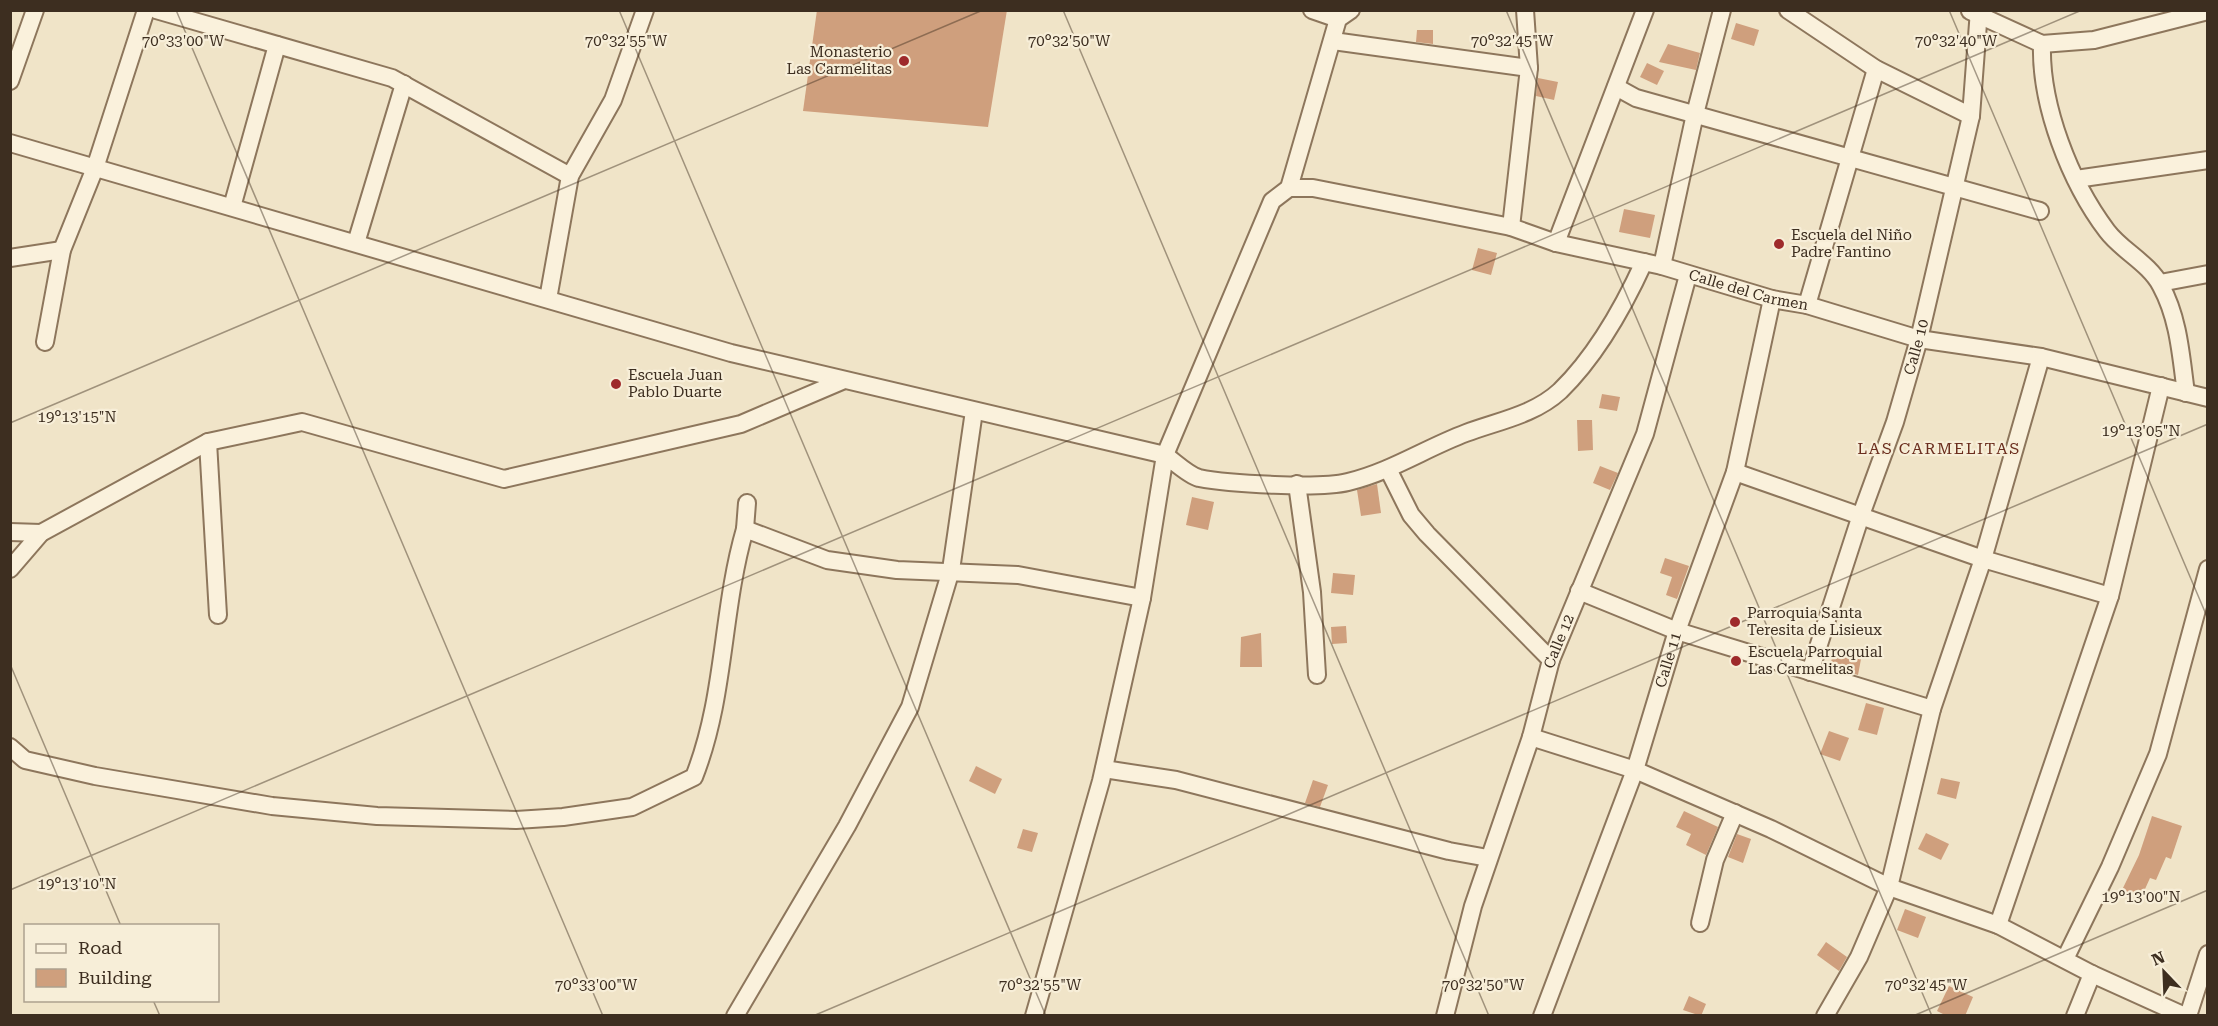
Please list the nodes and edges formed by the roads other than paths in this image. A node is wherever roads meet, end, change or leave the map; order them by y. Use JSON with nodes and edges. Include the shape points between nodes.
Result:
{"nodes":[{"id":1,"x":35,"y":10,"type":"edge"},
{"id":2,"x":146,"y":10,"type":"edge"},
{"id":3,"x":156,"y":10,"type":"edge"},
{"id":4,"x":645,"y":10,"type":"edge"},
{"id":5,"x":1312,"y":10,"type":"edge"},
{"id":6,"x":1526,"y":10,"type":"edge"},
{"id":7,"x":1644,"y":10,"type":"edge"},
{"id":8,"x":1722,"y":10,"type":"edge"},
{"id":9,"x":1788,"y":10,"type":"edge"},
{"id":10,"x":2208,"y":11,"type":"edge"},
{"id":11,"x":1976,"y":12,"type":"edge"},
{"id":12,"x":1344,"y":15,"type":"edge"},
{"id":13,"x":2150,"y":19,"type":"edge"},
{"id":14,"x":1334,"y":41,"type":"junction"},
{"id":15,"x":2042,"y":44,"type":"junction"},
{"id":16,"x":277,"y":45,"type":"junction"},
{"id":17,"x":1529,"y":69,"type":"junction"},
{"id":18,"x":1876,"y":69,"type":"junction"},
{"id":19,"x":10,"y":81,"type":"edge"},
{"id":20,"x":404,"y":84,"type":"junction"},
{"id":21,"x":1616,"y":87,"type":"junction"},
{"id":22,"x":1695,"y":114,"type":"junction"},
{"id":23,"x":1971,"y":116,"type":"junction"},
{"id":24,"x":10,"y":143,"type":"edge"},
{"id":25,"x":1850,"y":157,"type":"junction"},
{"id":26,"x":2208,"y":160,"type":"edge"},
{"id":27,"x":95,"y":168,"type":"junction"},
{"id":28,"x":570,"y":176,"type":"junction"},
{"id":29,"x":2076,"y":178,"type":"junction"},
{"id":30,"x":1289,"y":188,"type":"junction"},
{"id":31,"x":1955,"y":188,"type":"junction"},
{"id":32,"x":232,"y":207,"type":"junction"},
{"id":33,"x":2040,"y":212,"type":"dead end"},
{"id":34,"x":1511,"y":227,"type":"junction"},
{"id":35,"x":356,"y":243,"type":"junction"},
{"id":36,"x":1556,"y":243,"type":"junction"},
{"id":37,"x":62,"y":250,"type":"junction"},
{"id":38,"x":10,"y":258,"type":"edge"},
{"id":39,"x":1644,"y":262,"type":"junction"},
{"id":40,"x":1662,"y":266,"type":"junction"},
{"id":41,"x":2208,"y":274,"type":"edge"},
{"id":42,"x":1688,"y":275,"type":"junction"},
{"id":43,"x":2160,"y":284,"type":"junction"},
{"id":44,"x":548,"y":299,"type":"junction"},
{"id":45,"x":1772,"y":299,"type":"junction"},
{"id":46,"x":1807,"y":305,"type":"junction"},
{"id":47,"x":1919,"y":339,"type":"junction"},
{"id":48,"x":45,"y":342,"type":"dead end"},
{"id":49,"x":2041,"y":357,"type":"junction"},
{"id":50,"x":842,"y":381,"type":"junction"},
{"id":51,"x":2161,"y":386,"type":"junction"},
{"id":52,"x":2186,"y":393,"type":"junction"},
{"id":53,"x":2208,"y":398,"type":"edge"},
{"id":54,"x":974,"y":411,"type":"junction"},
{"id":55,"x":208,"y":442,"type":"junction"},
{"id":56,"x":1165,"y":455,"type":"junction"},
{"id":57,"x":1388,"y":469,"type":"junction"},
{"id":58,"x":1735,"y":472,"type":"junction"},
{"id":59,"x":1297,"y":484,"type":"junction"},
{"id":60,"x":747,"y":503,"type":"dead end"},
{"id":61,"x":1861,"y":515,"type":"junction"},
{"id":62,"x":745,"y":529,"type":"junction"},
{"id":63,"x":10,"y":532,"type":"edge"},
{"id":64,"x":41,"y":533,"type":"junction"},
{"id":65,"x":1983,"y":559,"type":"junction"},
{"id":66,"x":10,"y":568,"type":"edge"},
{"id":67,"x":2208,"y":569,"type":"edge"},
{"id":68,"x":951,"y":570,"type":"junction"},
{"id":69,"x":1578,"y":591,"type":"junction"},
{"id":70,"x":2110,"y":596,"type":"junction"},
{"id":71,"x":1142,"y":597,"type":"junction"},
{"id":72,"x":218,"y":615,"type":"dead end"},
{"id":73,"x":1677,"y":631,"type":"junction"},
{"id":74,"x":1551,"y":660,"type":"junction"},
{"id":75,"x":1810,"y":672,"type":"junction"},
{"id":76,"x":1317,"y":675,"type":"dead end"},
{"id":77,"x":1932,"y":709,"type":"junction"},
{"id":78,"x":1531,"y":737,"type":"junction"},
{"id":79,"x":10,"y":747,"type":"edge"},
{"id":80,"x":1104,"y":769,"type":"junction"},
{"id":81,"x":1635,"y":770,"type":"junction"},
{"id":82,"x":1735,"y":813,"type":"junction"},
{"id":83,"x":1488,"y":858,"type":"junction"},
{"id":84,"x":1889,"y":887,"type":"junction"},
{"id":85,"x":1700,"y":923,"type":"dead end"},
{"id":86,"x":1998,"y":925,"type":"junction"},
{"id":87,"x":2208,"y":954,"type":"edge"},
{"id":88,"x":2065,"y":959,"type":"junction"},
{"id":89,"x":2092,"y":974,"type":"junction"},
{"id":90,"x":735,"y":1016,"type":"edge"},
{"id":91,"x":1034,"y":1016,"type":"edge"},
{"id":92,"x":1445,"y":1016,"type":"edge"},
{"id":93,"x":1542,"y":1016,"type":"edge"},
{"id":94,"x":1826,"y":1016,"type":"edge"},
{"id":95,"x":2075,"y":1016,"type":"edge"},
{"id":96,"x":2186,"y":1016,"type":"edge"}],
"edges":[{"from":1,"to":19,"type":"street"},
{"from":2,"to":27,"type":"street"},
{"from":3,"to":16,"type":"street"},
{"from":4,"to":28,"type":"street","via":[[613,100]]},
{"from":5,"to":12,"type":"street"},
{"from":6,"to":17,"type":"street"},
{"from":7,"to":21,"type":"street"},
{"from":8,"to":22,"type":"street"},
{"from":9,"to":18,"type":"street"},
{"from":10,"to":13,"type":"street"},
{"from":11,"to":15,"type":"street"},
{"from":11,"to":23,"type":"street","name":"Calle 10"},
{"from":12,"to":14,"type":"street"},
{"from":13,"to":15,"type":"street","via":[[2094,39]]},
{"from":14,"to":17,"type":"street"},
{"from":14,"to":30,"type":"street"},
{"from":15,"to":29,"type":"street","via":[[2041,73],[2049,111]]},
{"from":16,"to":20,"type":"street"},
{"from":16,"to":32,"type":"street"},
{"from":17,"to":34,"type":"street"},
{"from":18,"to":23,"type":"street"},
{"from":18,"to":25,"type":"street"},
{"from":20,"to":28,"type":"street"},
{"from":20,"to":35,"type":"street"},
{"from":21,"to":22,"type":"street","via":[[1636,98]]},
{"from":21,"to":36,"type":"street"},
{"from":22,"to":25,"type":"street"},
{"from":22,"to":40,"type":"street"},
{"from":23,"to":31,"type":"street","name":"Calle 10"},
{"from":24,"to":27,"type":"street"},
{"from":25,"to":31,"type":"street"},
{"from":25,"to":46,"type":"street"},
{"from":26,"to":29,"type":"street"},
{"from":27,"to":32,"type":"street"},
{"from":27,"to":37,"type":"street"},
{"from":28,"to":44,"type":"street"},
{"from":29,"to":43,"type":"street","via":[[2107,232]]},
{"from":30,"to":34,"type":"street","name":"Calle del Carmen","via":[[1313,188]]},
{"from":30,"to":56,"type":"street","via":[[1272,201]]},
{"from":31,"to":33,"type":"street"},
{"from":31,"to":47,"type":"street","name":"Calle 10"},
{"from":32,"to":35,"type":"street"},
{"from":34,"to":36,"type":"street","name":"Calle del Carmen"},
{"from":35,"to":44,"type":"street"},
{"from":36,"to":39,"type":"street","name":"Calle del Carmen"},
{"from":37,"to":38,"type":"street"},
{"from":37,"to":48,"type":"street"},
{"from":39,"to":40,"type":"street","name":"Calle del Carmen"},
{"from":39,"to":57,"type":"street","via":[[1623,307],[1598,346],[1560,391],[1528,413],[1465,433]]},
{"from":40,"to":42,"type":"street","name":"Calle del Carmen"},
{"from":41,"to":43,"type":"street"},
{"from":42,"to":45,"type":"street","name":"Calle del Carmen"},
{"from":42,"to":69,"type":"street","name":"Calle 12","via":[[1645,434]]},
{"from":43,"to":52,"type":"street","via":[[2174,312]]},
{"from":44,"to":50,"type":"street"},
{"from":45,"to":46,"type":"street","name":"Calle del Carmen"},
{"from":45,"to":58,"type":"street","name":"Calle 11"},
{"from":46,"to":47,"type":"street","name":"Calle del Carmen"},
{"from":47,"to":49,"type":"street","name":"Calle del Carmen"},
{"from":47,"to":61,"type":"street","name":"Calle 10","via":[[1895,422]]},
{"from":49,"to":51,"type":"street","name":"Calle del Carmen"},
{"from":49,"to":65,"type":"street"},
{"from":50,"to":54,"type":"street"},
{"from":50,"to":55,"type":"street","via":[[741,423],[504,479],[302,422]]},
{"from":51,"to":52,"type":"street","name":"Calle del Carmen"},
{"from":51,"to":70,"type":"street"},
{"from":52,"to":53,"type":"street","name":"Calle del Carmen"},
{"from":54,"to":56,"type":"street"},
{"from":54,"to":68,"type":"street"},
{"from":55,"to":64,"type":"street"},
{"from":55,"to":72,"type":"street"},
{"from":56,"to":59,"type":"street","via":[[1197,478]]},
{"from":56,"to":71,"type":"street"},
{"from":57,"to":59,"type":"street","via":[[1347,483]]},
{"from":57,"to":74,"type":"street","via":[[1411,515],[1426,534]]},
{"from":58,"to":61,"type":"street"},
{"from":58,"to":73,"type":"street","name":"Calle 11"},
{"from":59,"to":76,"type":"street","via":[[1312,592]]},
{"from":60,"to":62,"type":"street"},
{"from":61,"to":65,"type":"street"},
{"from":61,"to":75,"type":"street","name":"Calle 10"},
{"from":62,"to":68,"type":"street","via":[[827,560],[897,570]]},
{"from":62,"to":79,"type":"street","via":[[734,569],[709,741],[694,777],[632,807],[516,820],[377,816],[272,806],[95,776],[25,760]]},
{"from":63,"to":64,"type":"street"},
{"from":64,"to":66,"type":"street"},
{"from":65,"to":70,"type":"street"},
{"from":65,"to":77,"type":"street"},
{"from":67,"to":88,"type":"street","via":[[2158,754]]},
{"from":68,"to":71,"type":"street","via":[[1018,575]]},
{"from":68,"to":90,"type":"street","via":[[910,707],[847,826]]},
{"from":69,"to":73,"type":"street"},
{"from":69,"to":74,"type":"street","name":"Calle 12"},
{"from":70,"to":86,"type":"street"},
{"from":71,"to":80,"type":"street"},
{"from":73,"to":75,"type":"street"},
{"from":73,"to":81,"type":"street","name":"Calle 11"},
{"from":74,"to":78,"type":"street","name":"Calle 12"},
{"from":75,"to":77,"type":"street"},
{"from":77,"to":84,"type":"street"},
{"from":78,"to":81,"type":"street"},
{"from":78,"to":83,"type":"street","name":"Calle 12"},
{"from":80,"to":83,"type":"street","via":[[1176,780]]},
{"from":80,"to":91,"type":"street"},
{"from":81,"to":82,"type":"street"},
{"from":81,"to":93,"type":"street","name":"Calle 11"},
{"from":82,"to":84,"type":"street"},
{"from":82,"to":85,"type":"street","via":[[1715,860]]},
{"from":83,"to":92,"type":"street","name":"Calle 12"},
{"from":84,"to":86,"type":"street"},
{"from":84,"to":94,"type":"street","via":[[1859,957]]},
{"from":86,"to":88,"type":"street"},
{"from":87,"to":96,"type":"street"},
{"from":88,"to":89,"type":"street"},
{"from":89,"to":95,"type":"street"},
{"from":89,"to":96,"type":"street"}]}
